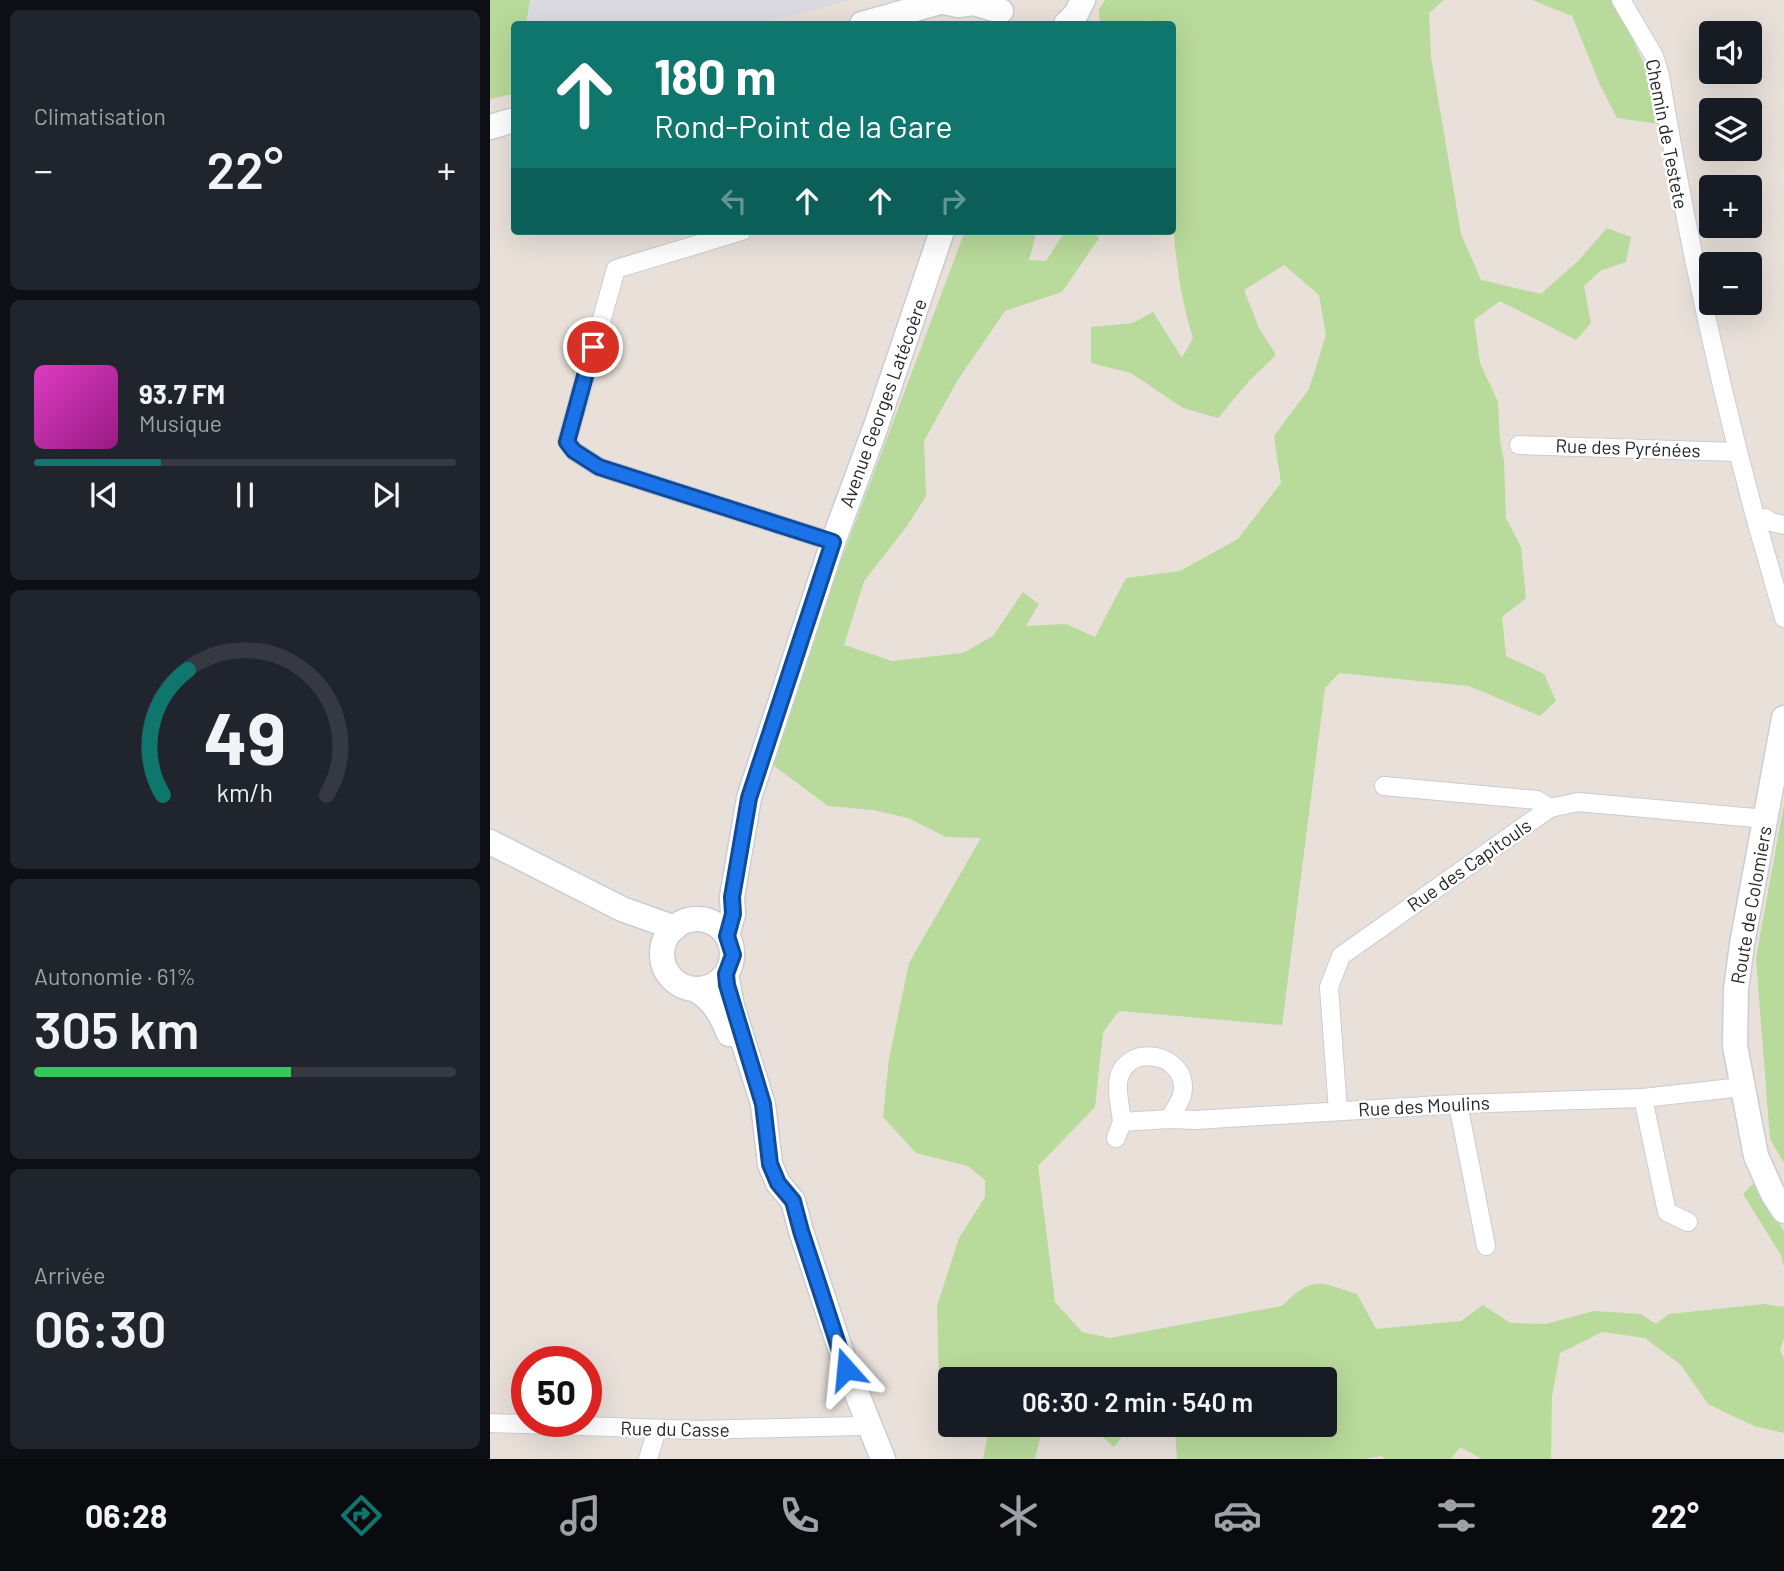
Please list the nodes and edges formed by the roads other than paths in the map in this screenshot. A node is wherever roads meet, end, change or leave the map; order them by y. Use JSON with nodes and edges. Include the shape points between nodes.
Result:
{"nodes":[{"id":1,"x":1083,"y":0,"type":"edge"},
{"id":2,"x":1621,"y":0,"type":"edge"},
{"id":3,"x":945,"y":1,"type":"edge"},
{"id":4,"x":1005,"y":16,"type":"edge"},
{"id":5,"x":873,"y":21,"type":"edge"},
{"id":6,"x":1069,"y":21,"type":"edge"},
{"id":7,"x":511,"y":121,"type":"edge"},
{"id":8,"x":490,"y":127,"type":"edge"},
{"id":9,"x":729,"y":235,"type":"edge"},
{"id":10,"x":941,"y":235,"type":"edge"},
{"id":11,"x":1519,"y":444,"type":"dead end"},
{"id":12,"x":1737,"y":452,"type":"junction"},
{"id":13,"x":1756,"y":520,"type":"junction"},
{"id":14,"x":1784,"y":525,"type":"edge"},
{"id":15,"x":833,"y":542,"type":"junction"},
{"id":16,"x":1784,"y":618,"type":"edge"},
{"id":17,"x":1784,"y":718,"type":"edge"},
{"id":18,"x":1384,"y":786,"type":"dead end"},
{"id":19,"x":1550,"y":808,"type":"junction"},
{"id":20,"x":1766,"y":819,"type":"junction"},
{"id":21,"x":490,"y":842,"type":"edge"},
{"id":22,"x":550,"y":874,"type":"junction"},
{"id":23,"x":732,"y":897,"type":"junction"},
{"id":24,"x":702,"y":920,"type":"junction"},
{"id":25,"x":675,"y":928,"type":"junction"},
{"id":26,"x":727,"y":936,"type":"junction"},
{"id":27,"x":663,"y":950,"type":"junction"},
{"id":28,"x":726,"y":974,"type":"junction"},
{"id":29,"x":694,"y":989,"type":"junction"},
{"id":30,"x":1742,"y":1087,"type":"junction"},
{"id":31,"x":1643,"y":1098,"type":"junction"},
{"id":32,"x":1458,"y":1104,"type":"junction"},
{"id":33,"x":1338,"y":1111,"type":"junction"},
{"id":34,"x":1169,"y":1119,"type":"junction"},
{"id":35,"x":1784,"y":1211,"type":"edge"},
{"id":36,"x":1688,"y":1222,"type":"dead end"},
{"id":37,"x":801,"y":1231,"type":"junction"},
{"id":38,"x":1486,"y":1246,"type":"dead end"},
{"id":39,"x":846,"y":1369,"type":"junction"},
{"id":40,"x":490,"y":1423,"type":"edge"},
{"id":41,"x":860,"y":1426,"type":"junction"},
{"id":42,"x":657,"y":1429,"type":"junction"},
{"id":43,"x":648,"y":1459,"type":"edge"},
{"id":44,"x":870,"y":1459,"type":"edge"},
{"id":45,"x":883,"y":1459,"type":"edge"}],
"edges":[{"from":1,"to":6,"type":"main road"},
{"from":2,"to":12,"type":"street","name":"Chemin de Testete","via":[[1654,56],[1660,76],[1684,215]]},
{"from":3,"to":4,"type":"main road","via":[[973,3]]},
{"from":3,"to":5,"type":"main road"},
{"from":7,"to":8,"type":"main road"},
{"from":9,"to":15,"type":"street","via":[[616,269],[567,442],[599,467]]},
{"from":10,"to":15,"type":"main road","name":"Avenue Georges Latécoère"},
{"from":11,"to":12,"type":"street","name":"Rue des Pyrénées"},
{"from":12,"to":13,"type":"street","name":"Chemin de Testete"},
{"from":13,"to":14,"type":"street","via":[[1765,518]]},
{"from":13,"to":16,"type":"street","name":"Chemin de Testete"},
{"from":15,"to":23,"type":"main road","name":"Avenue Georges Latécoère","via":[[749,798]]},
{"from":17,"to":20,"type":"main road","name":"Route de Colomiers"},
{"from":18,"to":19,"type":"street","via":[[1537,800]]},
{"from":19,"to":20,"type":"street","name":"Rue des Capitouls","via":[[1578,802]]},
{"from":19,"to":33,"type":"street","name":"Rue des Capitouls","via":[[1341,956],[1329,986]]},
{"from":20,"to":30,"type":"main road","name":"Route de Colomiers","via":[[1736,989],[1735,1046]]},
{"from":21,"to":22,"type":"main road"},
{"from":22,"to":25,"type":"main road","via":[[622,909]]},
{"from":22,"to":27,"type":"main road","via":[[648,935]]},
{"from":23,"to":24,"type":"main road"},
{"from":23,"to":26,"type":"main road","name":"Avenue Georges Latécoère"},
{"from":24,"to":25,"type":"main road"},
{"from":24,"to":26,"type":"main road"},
{"from":25,"to":27,"type":"main road"},
{"from":26,"to":28,"type":"main road","via":[[733,955]]},
{"from":27,"to":29,"type":"main road","via":[[668,973],[682,986]]},
{"from":28,"to":29,"type":"main road","via":[[712,986]]},
{"from":28,"to":37,"type":"main road","via":[[763,1104],[770,1164],[793,1201]]},
{"from":29,"to":37,"type":"main road","via":[[707,996],[726,1027],[750,1097],[759,1167]]},
{"from":30,"to":31,"type":"street","name":"Rue des Moulins"},
{"from":30,"to":35,"type":"main road","name":"Route de Colomiers","via":[[1756,1156]]},
{"from":31,"to":32,"type":"street","name":"Rue des Moulins"},
{"from":31,"to":36,"type":"street","via":[[1667,1212]]},
{"from":32,"to":33,"type":"street","name":"Rue des Moulins"},
{"from":32,"to":38,"type":"street"},
{"from":33,"to":34,"type":"street","name":"Rue des Moulins","via":[[1197,1129]]},
{"from":34,"to":34,"type":"street","name":"Rue des Moulins","via":[[1119,1130],[1117,1082],[1134,1059],[1158,1056],[1178,1071],[1182,1096]]},
{"from":37,"to":39,"type":"main road"},
{"from":39,"to":41,"type":"main road"},
{"from":39,"to":45,"type":"main road"},
{"from":40,"to":42,"type":"street","name":"Rue du Casse"},
{"from":41,"to":42,"type":"street","name":"Rue du Casse"},
{"from":41,"to":44,"type":"main road"},
{"from":42,"to":43,"type":"street"}]}
